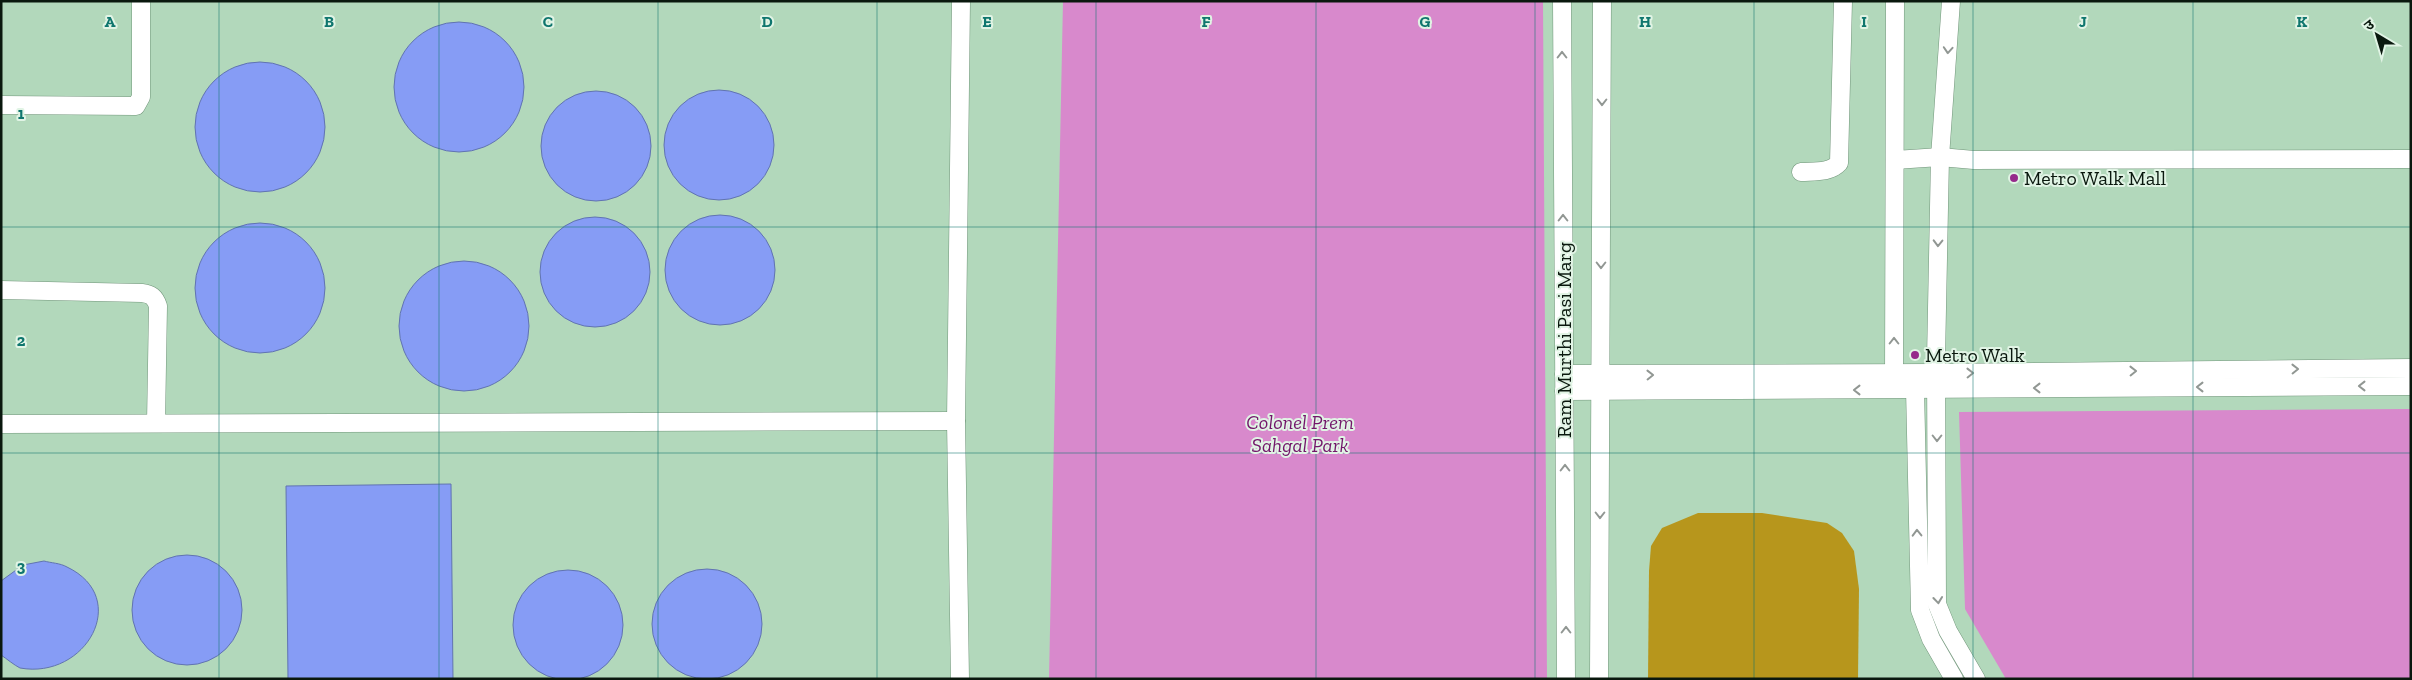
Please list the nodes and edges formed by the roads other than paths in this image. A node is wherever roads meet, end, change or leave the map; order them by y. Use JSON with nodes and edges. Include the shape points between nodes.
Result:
{"nodes":[{"id":1,"x":141,"y":1,"type":"edge"},
{"id":2,"x":961,"y":1,"type":"edge"},
{"id":3,"x":1562,"y":1,"type":"edge"},
{"id":4,"x":1602,"y":1,"type":"edge"},
{"id":5,"x":1843,"y":1,"type":"edge"},
{"id":6,"x":1895,"y":1,"type":"edge"},
{"id":7,"x":1951,"y":1,"type":"edge"},
{"id":8,"x":1,"y":105,"type":"edge"},
{"id":9,"x":1940,"y":157,"type":"junction"},
{"id":10,"x":2411,"y":159,"type":"edge"},
{"id":11,"x":1895,"y":160,"type":"junction"},
{"id":12,"x":1801,"y":172,"type":"dead end"},
{"id":13,"x":1,"y":290,"type":"edge"},
{"id":14,"x":2411,"y":368,"type":"edge"},
{"id":15,"x":1894,"y":381,"type":"junction"},
{"id":16,"x":1936,"y":381,"type":"junction"},
{"id":17,"x":1564,"y":383,"type":"junction"},
{"id":18,"x":1601,"y":383,"type":"junction"},
{"id":19,"x":2411,"y":386,"type":"edge"},
{"id":20,"x":1915,"y":389,"type":"junction"},
{"id":21,"x":956,"y":421,"type":"junction"},
{"id":22,"x":156,"y":423,"type":"junction"},
{"id":23,"x":1,"y":424,"type":"edge"},
{"id":24,"x":960,"y":679,"type":"edge"},
{"id":25,"x":1566,"y":679,"type":"edge"},
{"id":26,"x":1599,"y":679,"type":"edge"},
{"id":27,"x":1954,"y":679,"type":"edge"},
{"id":28,"x":1976,"y":679,"type":"edge"}],
"edges":[{"from":1,"to":8,"type":"street","via":[[141,98],[136,106]]},
{"from":2,"to":21,"type":"street"},
{"from":17,"to":3,"type":"street","name":"Ram Murthi Pasi Marg","one_way":true},
{"from":4,"to":18,"type":"street","name":"Ram Murthi Pasi Marg","one_way":true},
{"from":5,"to":12,"type":"street","via":[[1839,163],[1826,171]]},
{"from":6,"to":11,"type":"street"},
{"from":7,"to":9,"type":"street","one_way":true},
{"from":9,"to":10,"type":"street","via":[[1974,160]]},
{"from":9,"to":11,"type":"street"},
{"from":9,"to":16,"type":"street","one_way":true},
{"from":15,"to":11,"type":"street","one_way":true},
{"from":13,"to":22,"type":"street","via":[[142,293],[156,299]]},
{"from":16,"to":14,"type":"street","one_way":true},
{"from":15,"to":16,"type":"street"},
{"from":15,"to":18,"type":"street"},
{"from":15,"to":20,"type":"street"},
{"from":19,"to":16,"type":"street","one_way":true},
{"from":16,"to":20,"type":"street"},
{"from":16,"to":28,"type":"street","one_way":true,"via":[[1937,604],[1948,632]]},
{"from":17,"to":18,"type":"street"},
{"from":25,"to":17,"type":"street","name":"Ram Murthi Pasi Marg","one_way":true},
{"from":18,"to":26,"type":"street","name":"Ram Murthi Pasi Marg","one_way":true},
{"from":27,"to":20,"type":"street","one_way":true,"via":[[1931,639],[1920,610]]},
{"from":21,"to":22,"type":"street"},
{"from":21,"to":24,"type":"street"},
{"from":22,"to":23,"type":"street"}]}
